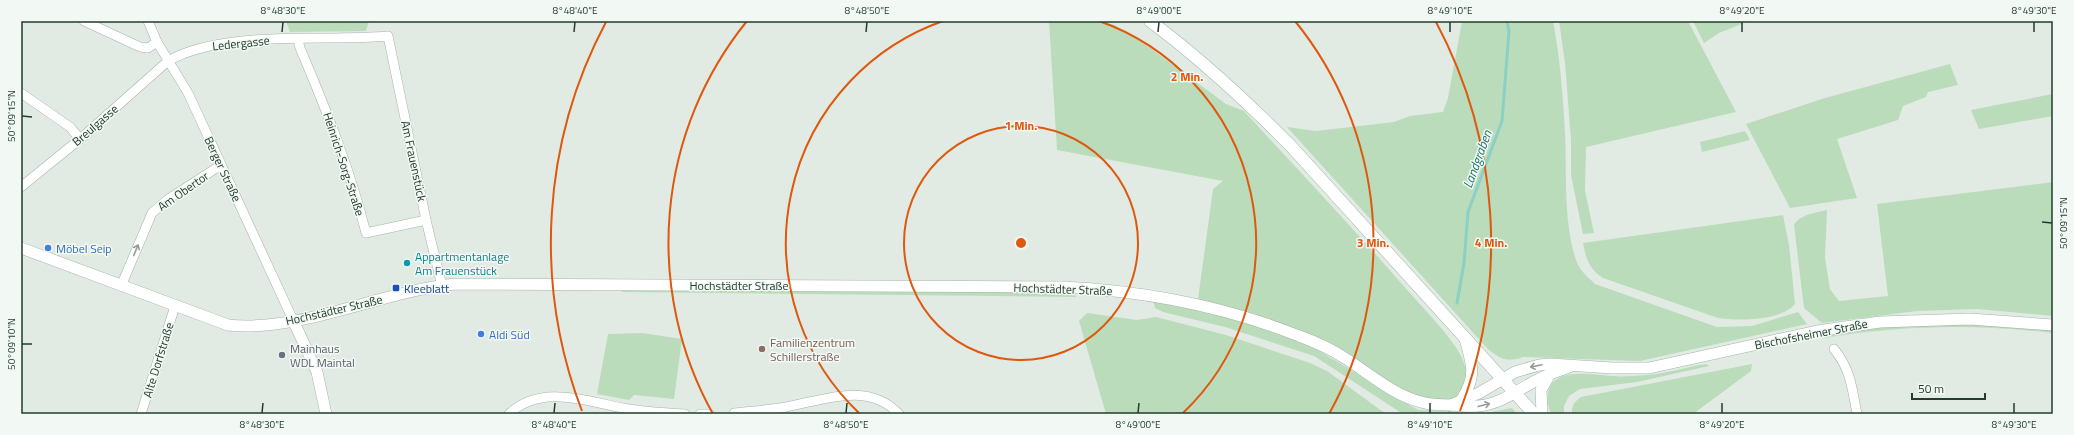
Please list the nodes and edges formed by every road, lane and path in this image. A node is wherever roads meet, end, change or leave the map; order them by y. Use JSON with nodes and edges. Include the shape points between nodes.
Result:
{"nodes":[{"id":1,"x":84,"y":21,"type":"edge"},
{"id":2,"x":148,"y":21,"type":"edge"},
{"id":3,"x":1150,"y":21,"type":"edge"},
{"id":4,"x":388,"y":36,"type":"joint"},
{"id":5,"x":298,"y":38,"type":"junction"},
{"id":6,"x":156,"y":42,"type":"junction"},
{"id":7,"x":168,"y":62,"type":"junction"},
{"id":8,"x":21,"y":93,"type":"edge"},
{"id":9,"x":80,"y":139,"type":"junction"},
{"id":10,"x":221,"y":165,"type":"junction"},
{"id":11,"x":21,"y":187,"type":"edge"},
{"id":12,"x":426,"y":220,"type":"junction"},
{"id":13,"x":21,"y":248,"type":"edge"},
{"id":14,"x":121,"y":286,"type":"junction"},
{"id":15,"x":442,"y":286,"type":"junction"},
{"id":16,"x":175,"y":306,"type":"junction"},
{"id":17,"x":293,"y":320,"type":"junction"},
{"id":18,"x":2053,"y":325,"type":"edge"},
{"id":19,"x":1465,"y":339,"type":"junction"},
{"id":20,"x":1834,"y":349,"type":"dead end"},
{"id":21,"x":1572,"y":366,"type":"junction"},
{"id":22,"x":1550,"y":374,"type":"junction"},
{"id":23,"x":1502,"y":379,"type":"junction"},
{"id":24,"x":1515,"y":394,"type":"junction"},
{"id":25,"x":1462,"y":399,"type":"junction"},
{"id":26,"x":1451,"y":405,"type":"junction"},
{"id":27,"x":734,"y":413,"type":"dead end"},
{"id":28,"x":141,"y":414,"type":"edge"},
{"id":29,"x":326,"y":414,"type":"edge"},
{"id":30,"x":509,"y":414,"type":"edge"},
{"id":31,"x":685,"y":414,"type":"edge"},
{"id":32,"x":700,"y":414,"type":"edge"},
{"id":33,"x":710,"y":414,"type":"edge"},
{"id":34,"x":899,"y":414,"type":"edge"},
{"id":35,"x":1534,"y":414,"type":"edge"},
{"id":36,"x":1542,"y":414,"type":"edge"},
{"id":37,"x":1857,"y":414,"type":"edge"}],
"edges":[{"from":1,"to":6,"type":"street","via":[[140,47],[148,48]]},
{"from":2,"to":6,"type":"street","name":"Berger Straße"},
{"from":3,"to":19,"type":"main road","via":[[1215,73],[1256,111]]},
{"from":4,"to":5,"type":"street","name":"Ledergasse"},
{"from":4,"to":12,"type":"street","name":"Am Frauenstück"},
{"from":5,"to":7,"type":"street","name":"Ledergasse","via":[[212,45],[179,55]]},
{"from":5,"to":12,"type":"street","name":"Heinrich-Sorg-Straße","via":[[339,144],[366,234]]},
{"from":6,"to":7,"type":"street","name":"Berger Straße"},
{"from":7,"to":9,"type":"street","name":"Breulgasse"},
{"from":7,"to":10,"type":"street","name":"Berger Straße","via":[[188,93]]},
{"from":8,"to":9,"type":"street","via":[[70,128]]},
{"from":9,"to":11,"type":"street","name":"Breulgasse"},
{"from":14,"to":10,"type":"street","name":"Am Obertor","one_way":true,"via":[[152,213],[167,200]]},
{"from":10,"to":17,"type":"street","name":"Berger Straße"},
{"from":12,"to":15,"type":"street","name":"Am Frauenstück"},
{"from":13,"to":14,"type":"street","name":"Hochstädter Straße"},
{"from":14,"to":16,"type":"street","name":"Hochstädter Straße"},
{"from":15,"to":17,"type":"street","name":"Hochstädter Straße"},
{"from":15,"to":26,"type":"street","name":"Hochstädter Straße","via":[[506,283],[1041,287],[1120,291],[1199,304],[1260,322],[1326,347],[1412,400],[1434,405]]},
{"from":16,"to":17,"type":"street","name":"Hochstädter Straße","via":[[228,325],[259,326]]},
{"from":16,"to":28,"type":"street","name":"Alte Dorfstraße"},
{"from":17,"to":29,"type":"street","via":[[317,372]]},
{"from":18,"to":21,"type":"street","name":"Bischofsheimer Straße","via":[[1930,318],[1880,322],[1817,331],[1649,368]]},
{"from":19,"to":23,"type":"main road"},
{"from":19,"to":25,"type":"street","via":[[1472,377]]},
{"from":20,"to":37,"type":"street","via":[[1844,361],[1850,376]]},
{"from":21,"to":22,"type":"street","name":"Bischofsheimer Straße"},
{"from":21,"to":23,"type":"street","name":"Bischofsheimer Straße","one_way":true,"via":[[1539,365]]},
{"from":22,"to":24,"type":"street","name":"Bischofsheimer Straße"},
{"from":22,"to":36,"type":"street","via":[[1541,390]]},
{"from":23,"to":24,"type":"main road"},
{"from":23,"to":25,"type":"street","via":[[1479,393]]},
{"from":26,"to":24,"type":"street","name":"Hochstädter Straße","one_way":true,"via":[[1479,406]]},
{"from":24,"to":35,"type":"main road"},
{"from":25,"to":26,"type":"street"},
{"from":27,"to":34,"type":"street","via":[[858,394],[882,400]]},
{"from":30,"to":31,"type":"street","via":[[537,398],[559,396],[642,411]]},
{"from":32,"to":33,"type":"street"}]}
